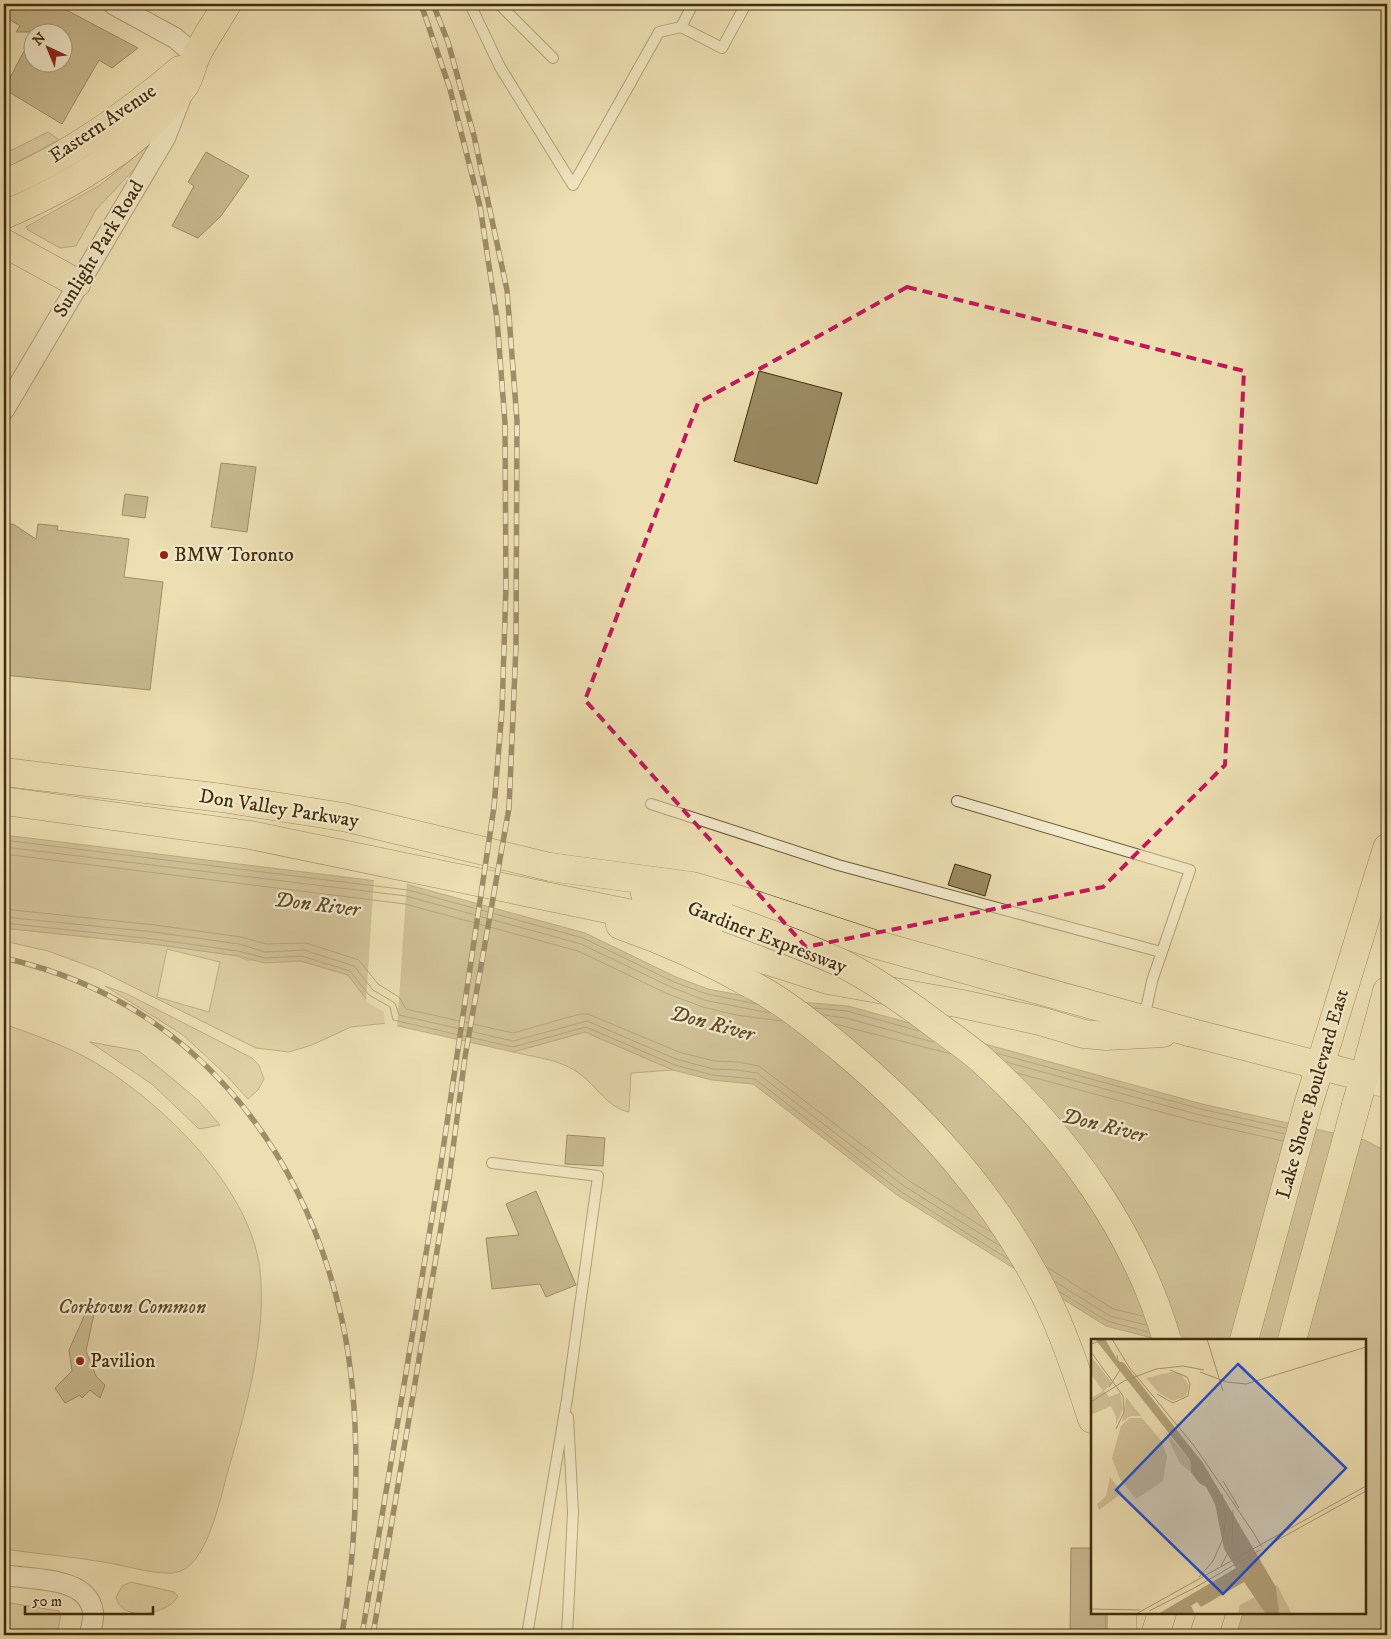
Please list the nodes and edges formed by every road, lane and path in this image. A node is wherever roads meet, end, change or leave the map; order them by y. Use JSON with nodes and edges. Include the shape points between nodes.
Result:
{"nodes":[{"id":1,"x":228,"y":4,"type":"edge"},
{"id":2,"x":470,"y":4,"type":"edge"},
{"id":3,"x":499,"y":4,"type":"edge"},
{"id":4,"x":693,"y":4,"type":"edge"},
{"id":5,"x":746,"y":4,"type":"edge"},
{"id":6,"x":118,"y":6,"type":"edge"},
{"id":7,"x":681,"y":27,"type":"junction"},
{"id":8,"x":196,"y":56,"type":"junction"},
{"id":9,"x":553,"y":58,"type":"dead end"},
{"id":10,"x":186,"y":84,"type":"junction"},
{"id":11,"x":4,"y":184,"type":"edge"},
{"id":12,"x":4,"y":215,"type":"edge"},
{"id":13,"x":4,"y":243,"type":"edge"},
{"id":14,"x":77,"y":283,"type":"junction"},
{"id":15,"x":4,"y":410,"type":"edge"},
{"id":16,"x":4,"y":772,"type":"edge"},
{"id":17,"x":4,"y":801,"type":"edge"},
{"id":18,"x":957,"y":801,"type":"dead end"},
{"id":19,"x":651,"y":804,"type":"dead end"},
{"id":20,"x":1387,"y":848,"type":"edge"},
{"id":21,"x":550,"y":867,"type":"junction"},
{"id":22,"x":534,"y":894,"type":"junction"},
{"id":23,"x":1161,"y":952,"type":"junction"},
{"id":24,"x":1387,"y":991,"type":"edge"},
{"id":25,"x":1144,"y":1020,"type":"junction"},
{"id":26,"x":1189,"y":1032,"type":"junction"},
{"id":27,"x":1321,"y":1064,"type":"junction"},
{"id":28,"x":1375,"y":1080,"type":"edge"},
{"id":29,"x":492,"y":1163,"type":"dead end"},
{"id":30,"x":1167,"y":1339,"type":"edge"},
{"id":31,"x":1244,"y":1339,"type":"edge"},
{"id":32,"x":1292,"y":1339,"type":"edge"},
{"id":33,"x":567,"y":1399,"type":"junction"},
{"id":34,"x":1091,"y":1416,"type":"edge"},
{"id":35,"x":4,"y":1575,"type":"edge"},
{"id":36,"x":1122,"y":1614,"type":"edge"},
{"id":37,"x":1162,"y":1614,"type":"edge"},
{"id":38,"x":1194,"y":1614,"type":"edge"},
{"id":39,"x":1211,"y":1614,"type":"edge"},
{"id":40,"x":90,"y":1635,"type":"edge"},
{"id":41,"x":527,"y":1635,"type":"edge"},
{"id":42,"x":567,"y":1635,"type":"edge"},
{"id":43,"x":1122,"y":1635,"type":"edge"},
{"id":44,"x":1155,"y":1635,"type":"edge"},
{"id":45,"x":1191,"y":1635,"type":"edge"},
{"id":46,"x":1204,"y":1635,"type":"edge"}],
"edges":[{"from":1,"to":8,"type":"main road","name":"Eastern Avenue"},
{"from":2,"to":7,"type":"lane","via":[[500,67],[574,185],[659,32]]},
{"from":3,"to":9,"type":"lane"},
{"from":4,"to":7,"type":"lane"},
{"from":5,"to":7,"type":"lane","via":[[722,48]]},
{"from":6,"to":8,"type":"street","via":[[175,38]]},
{"from":8,"to":10,"type":"main road","name":"Eastern Avenue"},
{"from":8,"to":11,"type":"main road","name":"Eastern Avenue","via":[[91,138]]},
{"from":10,"to":12,"type":"main road","name":"Eastern Avenue","via":[[148,126],[94,169],[44,198]]},
{"from":10,"to":14,"type":"street","name":"Sunlight Park Road","via":[[167,135]]},
{"from":13,"to":14,"type":"main road"},
{"from":14,"to":15,"type":"street","name":"Sunlight Park Road"},
{"from":16,"to":21,"type":"main road","name":"Don Valley Parkway","via":[[222,798],[343,817]]},
{"from":17,"to":22,"type":"main road","name":"Don Valley Parkway","via":[[250,835]]},
{"from":18,"to":23,"type":"lane","via":[[1190,870]]},
{"from":19,"to":23,"type":"lane","via":[[838,865]]},
{"from":20,"to":27,"type":"main road","name":"Lake Shore Boulevard East"},
{"from":21,"to":25,"type":"main road","via":[[692,886],[874,944]]},
{"from":21,"to":30,"type":"main road","name":"Gardiner Expressway","bridge":true,"via":[[727,918],[848,967],[912,1007],[980,1059],[1044,1122],[1090,1182],[1132,1249]]},
{"from":22,"to":26,"type":"main road","via":[[666,921],[768,961],[828,980],[962,1004],[1084,1034]]},
{"from":22,"to":34,"type":"main road","via":[[627,927],[756,986],[813,1025],[921,1120],[991,1204],[1043,1292],[1062,1333]]},
{"from":23,"to":25,"type":"lane"},
{"from":24,"to":28,"type":"main road"},
{"from":25,"to":26,"type":"main road"},
{"from":26,"to":27,"type":"main road"},
{"from":27,"to":28,"type":"main road"},
{"from":27,"to":31,"type":"main road","name":"Lake Shore Boulevard East"},
{"from":28,"to":32,"type":"main road","via":[[1356,1105]]},
{"from":29,"to":33,"type":"lane","via":[[598,1176]]},
{"from":33,"to":41,"type":"lane"},
{"from":33,"to":42,"type":"lane","via":[[573,1512]]},
{"from":35,"to":40,"type":"street","via":[[75,1586],[88,1595],[93,1612]]},
{"from":36,"to":43,"type":"main road"},
{"from":37,"to":44,"type":"main road"},
{"from":38,"to":45,"type":"main road"},
{"from":39,"to":46,"type":"main road"}]}
